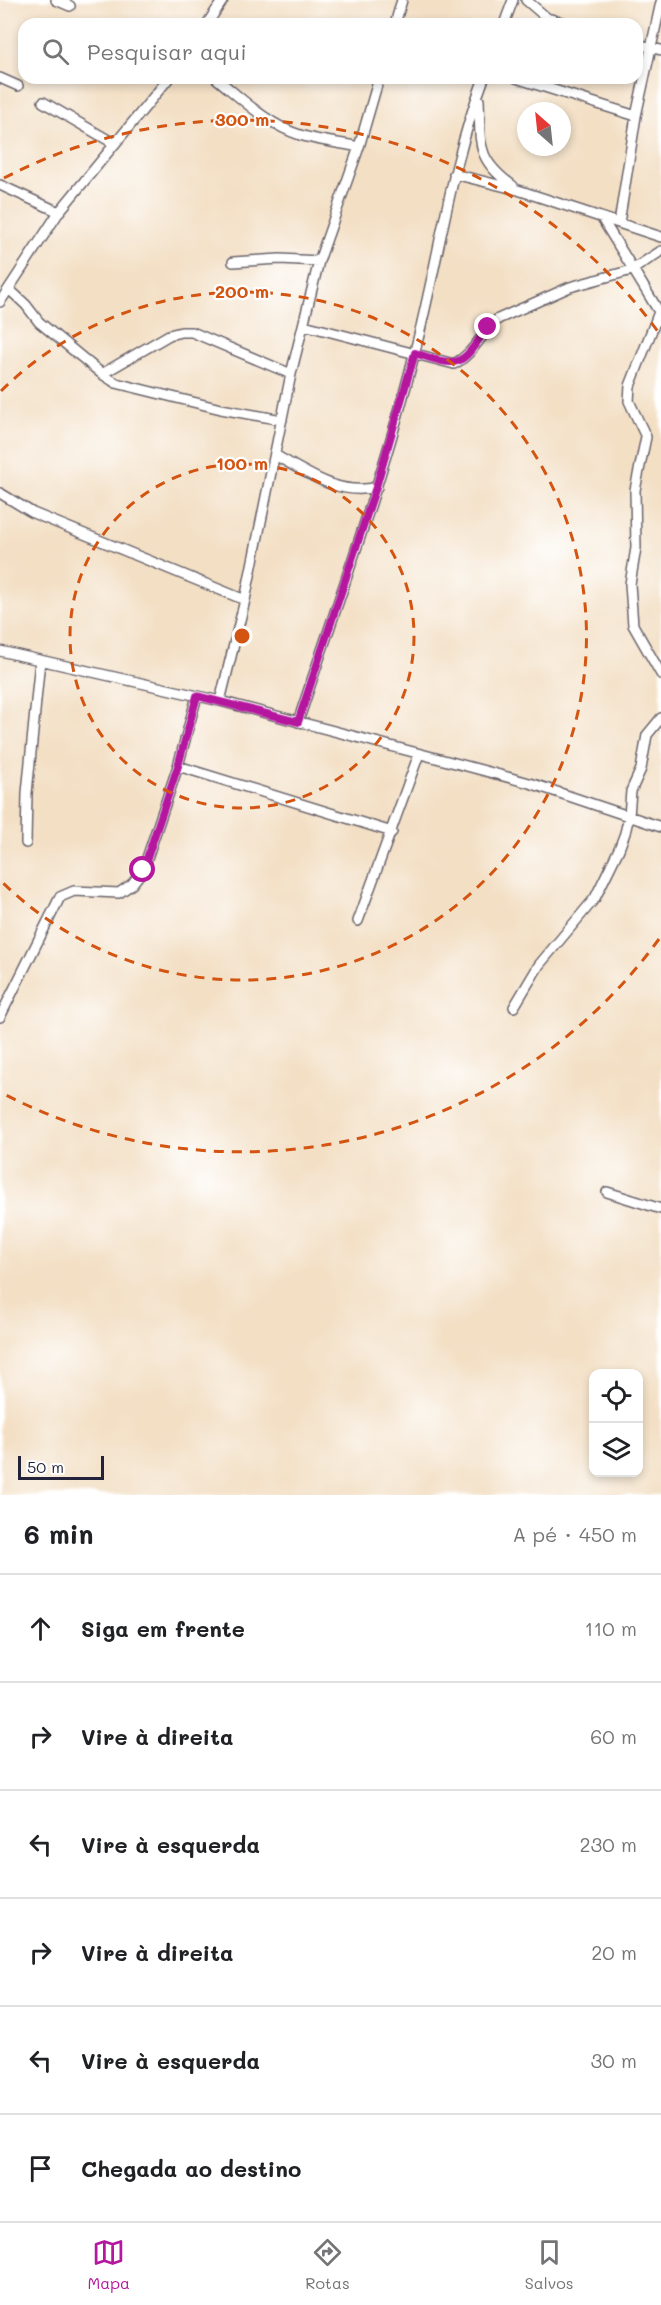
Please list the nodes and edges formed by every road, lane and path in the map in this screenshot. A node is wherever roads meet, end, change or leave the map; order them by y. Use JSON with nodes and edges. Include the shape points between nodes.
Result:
{"nodes":[{"id":1,"x":56,"y":0,"type":"edge"},
{"id":2,"x":223,"y":0,"type":"edge"},
{"id":3,"x":402,"y":0,"type":"edge"},
{"id":4,"x":513,"y":0,"type":"edge"},
{"id":5,"x":526,"y":0,"type":"edge"},
{"id":6,"x":661,"y":2,"type":"edge"},
{"id":7,"x":70,"y":6,"type":"dead end"},
{"id":8,"x":211,"y":18,"type":"edge"},
{"id":9,"x":397,"y":18,"type":"edge"},
{"id":10,"x":506,"y":18,"type":"edge"},
{"id":11,"x":547,"y":18,"type":"edge"},
{"id":12,"x":643,"y":46,"type":"edge"},
{"id":13,"x":650,"y":48,"type":"junction"},
{"id":14,"x":661,"y":50,"type":"edge"},
{"id":15,"x":0,"y":78,"type":"edge"},
{"id":16,"x":643,"y":82,"type":"edge"},
{"id":17,"x":164,"y":84,"type":"edge"},
{"id":18,"x":224,"y":84,"type":"edge"},
{"id":19,"x":377,"y":84,"type":"edge"},
{"id":20,"x":481,"y":84,"type":"edge"},
{"id":21,"x":535,"y":84,"type":"edge"},
{"id":22,"x":643,"y":84,"type":"edge"},
{"id":23,"x":18,"y":86,"type":"dead end"},
{"id":24,"x":478,"y":91,"type":"junction"},
{"id":25,"x":43,"y":102,"type":"dead end"},
{"id":26,"x":636,"y":116,"type":"junction"},
{"id":27,"x":115,"y":144,"type":"junction"},
{"id":28,"x":359,"y":147,"type":"junction"},
{"id":29,"x":454,"y":174,"type":"junction"},
{"id":30,"x":0,"y":185,"type":"edge"},
{"id":31,"x":518,"y":190,"type":"junction"},
{"id":32,"x":59,"y":212,"type":"junction"},
{"id":33,"x":601,"y":217,"type":"junction"},
{"id":34,"x":619,"y":223,"type":"junction"},
{"id":35,"x":661,"y":237,"type":"edge"},
{"id":36,"x":661,"y":250,"type":"edge"},
{"id":37,"x":319,"y":261,"type":"junction"},
{"id":38,"x":233,"y":262,"type":"dead end"},
{"id":39,"x":632,"y":270,"type":"junction"},
{"id":40,"x":10,"y":290,"type":"junction"},
{"id":41,"x":0,"y":302,"type":"edge"},
{"id":42,"x":660,"y":314,"type":"edge"},
{"id":43,"x":304,"y":325,"type":"junction"},
{"id":44,"x":415,"y":353,"type":"junction"},
{"id":45,"x":102,"y":374,"type":"junction"},
{"id":46,"x":291,"y":374,"type":"junction"},
{"id":47,"x":282,"y":420,"type":"junction"},
{"id":48,"x":275,"y":455,"type":"junction"},
{"id":49,"x":376,"y":487,"type":"junction"},
{"id":50,"x":0,"y":493,"type":"edge"},
{"id":51,"x":245,"y":600,"type":"junction"},
{"id":52,"x":0,"y":651,"type":"edge"},
{"id":53,"x":40,"y":660,"type":"junction"},
{"id":54,"x":661,"y":674,"type":"edge"},
{"id":55,"x":197,"y":696,"type":"junction"},
{"id":56,"x":220,"y":701,"type":"junction"},
{"id":57,"x":661,"y":718,"type":"edge"},
{"id":58,"x":298,"y":722,"type":"junction"},
{"id":59,"x":419,"y":754,"type":"junction"},
{"id":60,"x":178,"y":766,"type":"junction"},
{"id":61,"x":629,"y":816,"type":"junction"},
{"id":62,"x":661,"y":826,"type":"edge"},
{"id":63,"x":392,"y":832,"type":"junction"},
{"id":64,"x":26,"y":843,"type":"dead end"},
{"id":65,"x":358,"y":921,"type":"dead end"},
{"id":66,"x":514,"y":1007,"type":"dead end"},
{"id":67,"x":0,"y":1017,"type":"edge"},
{"id":68,"x":607,"y":1192,"type":"dead end"},
{"id":69,"x":661,"y":1209,"type":"edge"}],
"edges":[{"from":1,"to":7,"type":"street"},
{"from":2,"to":8,"type":"street"},
{"from":3,"to":9,"type":"street"},
{"from":4,"to":10,"type":"street"},
{"from":5,"to":11,"type":"street"},
{"from":6,"to":13,"type":"street"},
{"from":12,"to":13,"type":"street"},
{"from":13,"to":14,"type":"street"},
{"from":13,"to":16,"type":"street"},
{"from":15,"to":23,"type":"street"},
{"from":17,"to":27,"type":"street"},
{"from":18,"to":28,"type":"street","via":[[282,128]]},
{"from":19,"to":28,"type":"street"},
{"from":20,"to":24,"type":"street"},
{"from":21,"to":26,"type":"street"},
{"from":22,"to":26,"type":"street"},
{"from":24,"to":29,"type":"street"},
{"from":24,"to":31,"type":"street","via":[[479,141],[484,157],[498,176]]},
{"from":25,"to":27,"type":"street"},
{"from":26,"to":34,"type":"street"},
{"from":27,"to":32,"type":"street"},
{"from":28,"to":37,"type":"street"},
{"from":29,"to":31,"type":"street"},
{"from":29,"to":44,"type":"street"},
{"from":30,"to":32,"type":"street"},
{"from":31,"to":33,"type":"street"},
{"from":32,"to":40,"type":"street"},
{"from":33,"to":34,"type":"street"},
{"from":33,"to":39,"type":"street"},
{"from":34,"to":35,"type":"street"},
{"from":36,"to":39,"type":"street"},
{"from":37,"to":38,"type":"street"},
{"from":37,"to":43,"type":"street"},
{"from":39,"to":42,"type":"street"},
{"from":39,"to":44,"type":"street","via":[[570,287],[498,319],[466,358],[454,364]]},
{"from":40,"to":41,"type":"street"},
{"from":40,"to":45,"type":"street","via":[[39,322]]},
{"from":42,"to":54,"type":"street","via":[[630,386],[629,401],[646,437],[635,490],[636,548],[630,584],[633,625]]},
{"from":43,"to":44,"type":"street"},
{"from":43,"to":46,"type":"street"},
{"from":44,"to":49,"type":"street"},
{"from":45,"to":46,"type":"street","via":[[169,335],[192,332]]},
{"from":45,"to":47,"type":"street","via":[[165,396]]},
{"from":46,"to":47,"type":"street"},
{"from":47,"to":48,"type":"street"},
{"from":48,"to":49,"type":"street","via":[[323,482],[364,490]]},
{"from":48,"to":51,"type":"street"},
{"from":49,"to":58,"type":"street"},
{"from":50,"to":51,"type":"street","via":[[33,513]]},
{"from":51,"to":56,"type":"street"},
{"from":52,"to":53,"type":"street"},
{"from":53,"to":55,"type":"street"},
{"from":53,"to":64,"type":"street"},
{"from":55,"to":56,"type":"street"},
{"from":55,"to":60,"type":"street"},
{"from":56,"to":58,"type":"street"},
{"from":57,"to":61,"type":"street","via":[[647,735],[641,770],[631,791]]},
{"from":58,"to":59,"type":"street"},
{"from":59,"to":61,"type":"street","via":[[533,784]]},
{"from":59,"to":63,"type":"street"},
{"from":60,"to":63,"type":"street"},
{"from":60,"to":67,"type":"street","via":[[143,870],[119,892],[74,891],[60,897]]},
{"from":61,"to":62,"type":"street"},
{"from":61,"to":66,"type":"street","via":[[620,849],[595,898],[539,965]]},
{"from":63,"to":65,"type":"street"},
{"from":68,"to":69,"type":"street"}]}
